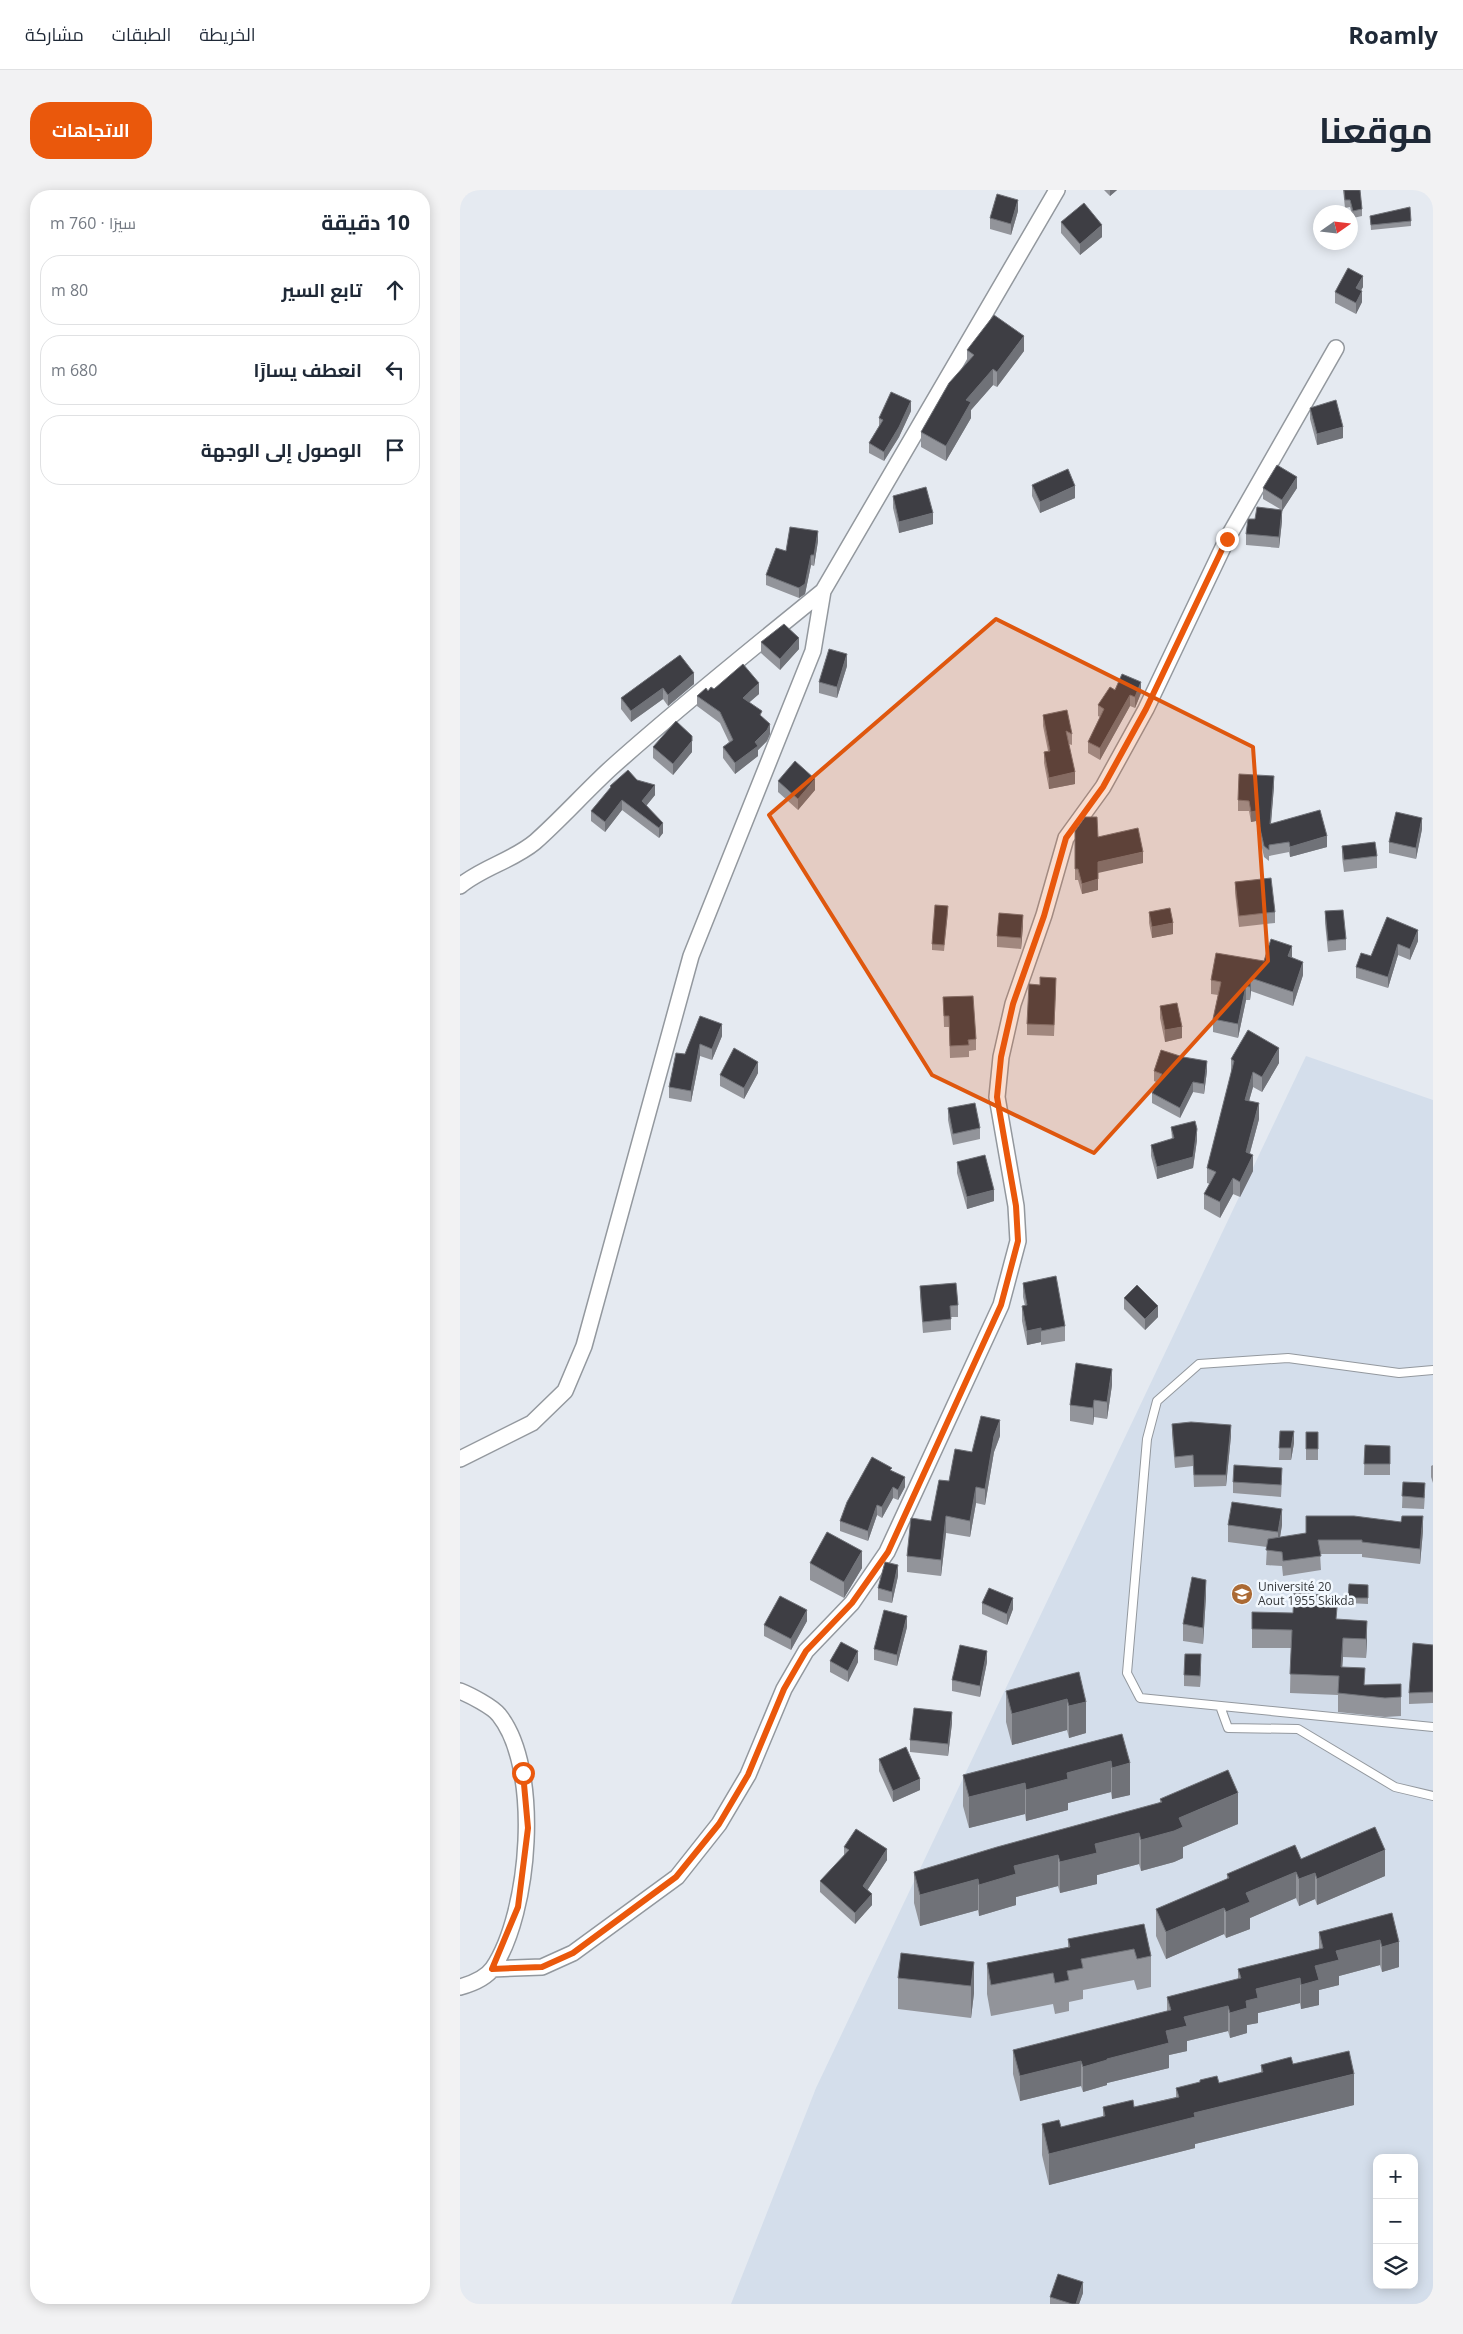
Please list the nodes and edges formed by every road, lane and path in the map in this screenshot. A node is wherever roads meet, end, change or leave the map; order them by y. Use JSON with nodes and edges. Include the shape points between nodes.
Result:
{"nodes":[{"id":1,"x":1057,"y":190,"type":"edge"},
{"id":2,"x":1336,"y":348,"type":"dead end"},
{"id":3,"x":823,"y":591,"type":"junction"},
{"id":4,"x":460,"y":886,"type":"edge"},
{"id":5,"x":1433,"y":1370,"type":"edge"},
{"id":6,"x":460,"y":1459,"type":"edge"},
{"id":7,"x":460,"y":1691,"type":"edge"},
{"id":8,"x":1220,"y":1706,"type":"junction"},
{"id":9,"x":1433,"y":1728,"type":"edge"},
{"id":10,"x":1433,"y":1796,"type":"edge"},
{"id":11,"x":492,"y":1969,"type":"junction"},
{"id":12,"x":460,"y":1987,"type":"edge"}],
"edges":[{"from":1,"to":3,"type":"street"},
{"from":2,"to":11,"type":"street","via":[[1227,539],[1146,709],[1103,787],[1066,838],[1044,916],[1013,1004],[1001,1057],[997,1097],[1016,1206],[1018,1241],[1001,1305],[888,1552],[852,1603],[806,1651],[784,1689],[748,1775],[719,1824],[676,1877],[573,1953],[542,1967]]},
{"from":3,"to":4,"type":"street","via":[[680,708],[534,842]]},
{"from":3,"to":6,"type":"street","via":[[813,650],[691,956],[584,1346],[565,1391],[532,1423]]},
{"from":5,"to":8,"type":"lane","via":[[1399,1374],[1288,1358],[1199,1364],[1156,1401],[1146,1439],[1127,1673],[1140,1698]]},
{"from":7,"to":11,"type":"street","via":[[498,1714],[512,1739],[523,1773],[528,1828],[518,1907]]},
{"from":8,"to":9,"type":"lane"},
{"from":8,"to":10,"type":"lane","via":[[1228,1728],[1298,1729],[1395,1787]]},
{"from":11,"to":12,"type":"street","via":[[471,1984]]}]}
